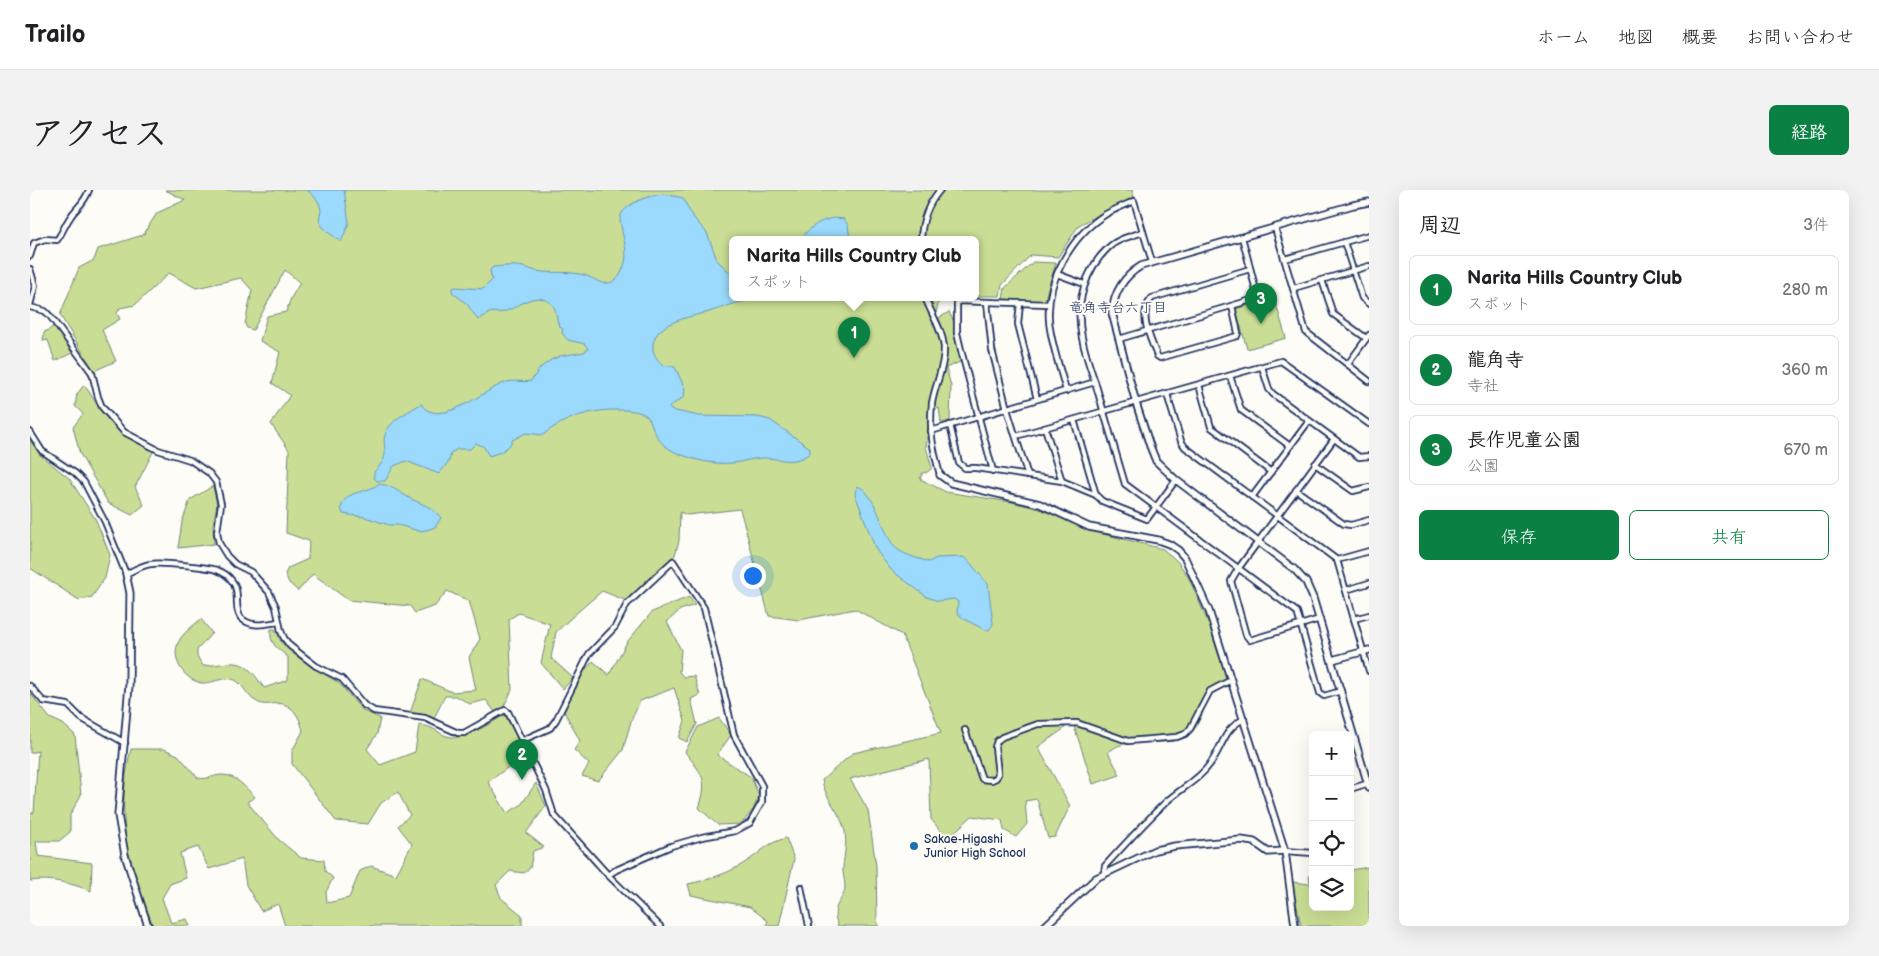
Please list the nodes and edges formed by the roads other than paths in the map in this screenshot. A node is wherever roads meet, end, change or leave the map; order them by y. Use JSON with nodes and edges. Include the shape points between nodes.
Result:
{"nodes":[{"id":1,"x":89,"y":190,"type":"edge"},
{"id":2,"x":940,"y":190,"type":"edge"},
{"id":3,"x":1369,"y":202,"type":"edge"},
{"id":4,"x":1274,"y":228,"type":"junction"},
{"id":5,"x":1143,"y":232,"type":"junction"},
{"id":6,"x":1369,"y":235,"type":"edge"},
{"id":7,"x":921,"y":236,"type":"edge"},
{"id":8,"x":1242,"y":237,"type":"junction"},
{"id":9,"x":1344,"y":242,"type":"junction"},
{"id":10,"x":30,"y":256,"type":"edge"},
{"id":11,"x":1285,"y":259,"type":"junction"},
{"id":12,"x":1152,"y":262,"type":"junction"},
{"id":13,"x":1369,"y":266,"type":"edge"},
{"id":14,"x":30,"y":269,"type":"edge"},
{"id":15,"x":1250,"y":269,"type":"junction"},
{"id":16,"x":1352,"y":272,"type":"junction"},
{"id":17,"x":1057,"y":274,"type":"junction"},
{"id":18,"x":1322,"y":280,"type":"junction"},
{"id":19,"x":1084,"y":284,"type":"junction"},
{"id":20,"x":1294,"y":288,"type":"junction"},
{"id":21,"x":927,"y":301,"type":"edge"},
{"id":22,"x":987,"y":302,"type":"junction"},
{"id":23,"x":1020,"y":303,"type":"junction"},
{"id":24,"x":1049,"y":304,"type":"junction"},
{"id":25,"x":1369,"y":304,"type":"edge"},
{"id":26,"x":30,"y":306,"type":"edge"},
{"id":27,"x":1232,"y":306,"type":"junction"},
{"id":28,"x":1148,"y":330,"type":"junction"},
{"id":29,"x":1368,"y":337,"type":"edge"},
{"id":30,"x":1119,"y":339,"type":"junction"},
{"id":31,"x":1348,"y":364,"type":"junction"},
{"id":32,"x":1262,"y":367,"type":"junction"},
{"id":33,"x":1230,"y":376,"type":"junction"},
{"id":34,"x":1369,"y":381,"type":"edge"},
{"id":35,"x":1095,"y":382,"type":"junction"},
{"id":36,"x":1199,"y":385,"type":"junction"},
{"id":37,"x":1066,"y":391,"type":"junction"},
{"id":38,"x":1167,"y":394,"type":"junction"},
{"id":39,"x":1037,"y":399,"type":"junction"},
{"id":40,"x":1136,"y":403,"type":"junction"},
{"id":41,"x":1007,"y":409,"type":"junction"},
{"id":42,"x":1104,"y":412,"type":"junction"},
{"id":43,"x":979,"y":417,"type":"junction"},
{"id":44,"x":1074,"y":420,"type":"junction"},
{"id":45,"x":1309,"y":421,"type":"junction"},
{"id":46,"x":1369,"y":424,"type":"edge"},
{"id":47,"x":950,"y":425,"type":"junction"},
{"id":48,"x":1045,"y":428,"type":"junction"},
{"id":49,"x":931,"y":431,"type":"junction"},
{"id":50,"x":30,"y":432,"type":"edge"},
{"id":51,"x":1016,"y":436,"type":"junction"},
{"id":52,"x":1334,"y":439,"type":"junction"},
{"id":53,"x":1290,"y":446,"type":"junction"},
{"id":54,"x":1369,"y":456,"type":"edge"},
{"id":55,"x":1315,"y":464,"type":"junction"},
{"id":56,"x":993,"y":471,"type":"junction"},
{"id":57,"x":1271,"y":472,"type":"junction"},
{"id":58,"x":940,"y":475,"type":"joint"},
{"id":59,"x":1028,"y":476,"type":"junction"},
{"id":60,"x":1176,"y":480,"type":"junction"},
{"id":61,"x":1062,"y":481,"type":"junction"},
{"id":62,"x":1369,"y":487,"type":"edge"},
{"id":63,"x":1296,"y":490,"type":"junction"},
{"id":64,"x":1096,"y":495,"type":"junction"},
{"id":65,"x":1252,"y":497,"type":"junction"},
{"id":66,"x":1155,"y":507,"type":"junction"},
{"id":67,"x":1277,"y":515,"type":"junction"},
{"id":68,"x":1369,"y":520,"type":"edge"},
{"id":69,"x":1258,"y":541,"type":"junction"},
{"id":70,"x":1369,"y":551,"type":"edge"},
{"id":71,"x":1337,"y":560,"type":"junction"},
{"id":72,"x":1238,"y":569,"type":"junction"},
{"id":73,"x":126,"y":574,"type":"junction"},
{"id":74,"x":1369,"y":583,"type":"edge"},
{"id":75,"x":1346,"y":590,"type":"junction"},
{"id":76,"x":1369,"y":614,"type":"edge"},
{"id":77,"x":1320,"y":619,"type":"junction"},
{"id":78,"x":1354,"y":619,"type":"junction"},
{"id":79,"x":278,"y":622,"type":"junction"},
{"id":80,"x":1301,"y":625,"type":"junction"},
{"id":81,"x":1366,"y":650,"type":"edge"},
{"id":82,"x":1332,"y":660,"type":"junction"},
{"id":83,"x":1369,"y":671,"type":"edge"},
{"id":84,"x":1231,"y":680,"type":"junction"},
{"id":85,"x":30,"y":686,"type":"edge"},
{"id":86,"x":1341,"y":691,"type":"junction"},
{"id":87,"x":1244,"y":719,"type":"junction"},
{"id":88,"x":964,"y":730,"type":"dead end"},
{"id":89,"x":523,"y":740,"type":"junction"},
{"id":90,"x":125,"y":743,"type":"junction"},
{"id":91,"x":1368,"y":785,"type":"edge"},
{"id":92,"x":1354,"y":787,"type":"edge"},
{"id":93,"x":1285,"y":851,"type":"junction"},
{"id":94,"x":1309,"y":853,"type":"edge"},
{"id":95,"x":1104,"y":874,"type":"junction"},
{"id":96,"x":608,"y":875,"type":"junction"},
{"id":97,"x":801,"y":887,"type":"dead end"},
{"id":98,"x":148,"y":926,"type":"edge"},
{"id":99,"x":660,"y":926,"type":"edge"},
{"id":100,"x":809,"y":926,"type":"edge"},
{"id":101,"x":1045,"y":926,"type":"edge"},
{"id":102,"x":1295,"y":926,"type":"edge"}],
"edges":[{"from":1,"to":10,"type":"street","via":[[60,237],[34,243]]},
{"from":2,"to":7,"type":"street","via":[[929,205]]},
{"from":3,"to":4,"type":"street"},
{"from":4,"to":8,"type":"street"},
{"from":4,"to":11,"type":"street"},
{"from":5,"to":12,"type":"street"},
{"from":5,"to":17,"type":"street","via":[[1134,201],[1097,220],[1075,242]]},
{"from":5,"to":19,"type":"street","via":[[1108,247],[1092,267]]},
{"from":6,"to":9,"type":"street"},
{"from":8,"to":12,"type":"street"},
{"from":8,"to":15,"type":"street"},
{"from":9,"to":11,"type":"street"},
{"from":9,"to":16,"type":"street"},
{"from":11,"to":20,"type":"street"},
{"from":12,"to":30,"type":"street","via":[[1134,270],[1118,289],[1112,312]]},
{"from":13,"to":16,"type":"street"},
{"from":14,"to":26,"type":"street","via":[[35,286]]},
{"from":15,"to":27,"type":"street","via":[[1258,298]]},
{"from":15,"to":28,"type":"street","via":[[1156,296],[1145,309]]},
{"from":16,"to":18,"type":"street"},
{"from":16,"to":25,"type":"street","via":[[1362,298]]},
{"from":17,"to":19,"type":"street"},
{"from":17,"to":24,"type":"street"},
{"from":18,"to":20,"type":"street"},
{"from":18,"to":29,"type":"street","via":[[1332,314]]},
{"from":19,"to":35,"type":"street","via":[[1080,313],[1082,336]]},
{"from":20,"to":31,"type":"street","via":[[1306,332]]},
{"from":21,"to":49,"type":"street","via":[[942,333],[944,349],[932,403]]},
{"from":22,"to":23,"type":"street"},
{"from":22,"to":41,"type":"street","via":[[992,350]]},
{"from":22,"to":43,"type":"street","via":[[956,301],[957,333]]},
{"from":23,"to":24,"type":"street"},
{"from":23,"to":39,"type":"street","via":[[1018,324]]},
{"from":24,"to":37,"type":"street","via":[[1049,322]]},
{"from":26,"to":79,"type":"street","via":[[50,316],[92,373],[102,406],[124,432],[158,450],[190,460],[216,482],[221,504],[217,532],[219,543],[235,564],[251,572],[270,592]]},
{"from":27,"to":28,"type":"street"},
{"from":27,"to":28,"type":"street","via":[[1237,336],[1160,358]]},
{"from":28,"to":30,"type":"street"},
{"from":29,"to":31,"type":"street"},
{"from":30,"to":40,"type":"street"},
{"from":31,"to":34,"type":"street"},
{"from":32,"to":33,"type":"street"},
{"from":32,"to":45,"type":"street","via":[[1271,392]]},
{"from":32,"to":46,"type":"street","via":[[1285,362]]},
{"from":33,"to":36,"type":"street"},
{"from":33,"to":53,"type":"street","via":[[1241,410]]},
{"from":35,"to":37,"type":"street"},
{"from":35,"to":42,"type":"street"},
{"from":36,"to":38,"type":"street"},
{"from":36,"to":57,"type":"street","via":[[1213,429]]},
{"from":37,"to":39,"type":"street"},
{"from":38,"to":40,"type":"street"},
{"from":38,"to":65,"type":"street","via":[[1185,448]]},
{"from":39,"to":41,"type":"street"},
{"from":40,"to":42,"type":"street"},
{"from":40,"to":60,"type":"street","via":[[1156,461]]},
{"from":41,"to":43,"type":"street"},
{"from":41,"to":51,"type":"street"},
{"from":42,"to":44,"type":"street"},
{"from":42,"to":66,"type":"street","via":[[1124,482]]},
{"from":43,"to":47,"type":"street"},
{"from":43,"to":56,"type":"street"},
{"from":44,"to":48,"type":"street"},
{"from":44,"to":64,"type":"street"},
{"from":45,"to":52,"type":"street"},
{"from":45,"to":53,"type":"street"},
{"from":47,"to":49,"type":"street"},
{"from":47,"to":56,"type":"street","via":[[959,463],[965,468]]},
{"from":48,"to":51,"type":"street"},
{"from":48,"to":61,"type":"street"},
{"from":49,"to":58,"type":"street"},
{"from":50,"to":73,"type":"street","via":[[42,451],[84,482]]},
{"from":51,"to":59,"type":"street"},
{"from":52,"to":54,"type":"street","via":[[1359,457]]},
{"from":52,"to":55,"type":"street"},
{"from":53,"to":57,"type":"street"},
{"from":55,"to":62,"type":"street","via":[[1352,491]]},
{"from":55,"to":63,"type":"street"},
{"from":56,"to":59,"type":"street"},
{"from":57,"to":65,"type":"street"},
{"from":58,"to":84,"type":"street","via":[[951,483],[1040,504],[1089,527],[1158,540],[1178,550],[1185,558],[1209,611]]},
{"from":59,"to":61,"type":"street"},
{"from":60,"to":66,"type":"street"},
{"from":60,"to":69,"type":"street"},
{"from":61,"to":64,"type":"street"},
{"from":63,"to":67,"type":"street"},
{"from":63,"to":68,"type":"street","via":[[1344,524]]},
{"from":64,"to":66,"type":"street","via":[[1102,501],[1146,519]]},
{"from":65,"to":67,"type":"street"},
{"from":66,"to":72,"type":"street"},
{"from":67,"to":69,"type":"street"},
{"from":67,"to":71,"type":"street"},
{"from":69,"to":72,"type":"street"},
{"from":69,"to":77,"type":"street","via":[[1303,578]]},
{"from":70,"to":71,"type":"street"},
{"from":71,"to":75,"type":"street"},
{"from":72,"to":80,"type":"street","via":[[1296,611]]},
{"from":72,"to":80,"type":"street","via":[[1230,581],[1248,639]]},
{"from":73,"to":79,"type":"street","via":[[151,564],[216,569],[232,581],[237,590],[243,619],[257,625]]},
{"from":73,"to":90,"type":"street","via":[[130,593]]},
{"from":74,"to":75,"type":"street"},
{"from":75,"to":78,"type":"street"},
{"from":76,"to":78,"type":"street"},
{"from":77,"to":80,"type":"street"},
{"from":77,"to":82,"type":"street"},
{"from":78,"to":81,"type":"street"},
{"from":79,"to":89,"type":"street","via":[[290,646],[316,666],[342,679],[364,705],[374,711],[425,718],[458,733],[505,710]]},
{"from":80,"to":86,"type":"street","via":[[1321,695]]},
{"from":81,"to":82,"type":"street"},
{"from":81,"to":83,"type":"street"},
{"from":82,"to":86,"type":"street"},
{"from":84,"to":87,"type":"street"},
{"from":84,"to":88,"type":"street","via":[[1210,690],[1190,730],[1177,737],[1128,741],[1077,723],[1063,722],[1038,724],[1002,737],[995,746],[998,774],[992,780],[982,779]]},
{"from":85,"to":90,"type":"street","via":[[43,701],[68,705],[81,718]]},
{"from":86,"to":91,"type":"street"},
{"from":87,"to":93,"type":"street"},
{"from":87,"to":95,"type":"street","via":[[1230,727],[1210,764],[1144,823],[1105,866]]},
{"from":89,"to":96,"type":"street","via":[[554,815]]},
{"from":89,"to":96,"type":"street","via":[[550,728],[589,654],[615,627],[627,604],[673,560],[704,608],[734,735],[762,786],[762,802],[750,823],[735,831],[671,846]]},
{"from":90,"to":98,"type":"street","via":[[118,815],[120,834]]},
{"from":91,"to":92,"type":"street"},
{"from":93,"to":94,"type":"street"},
{"from":93,"to":95,"type":"street","via":[[1268,852],[1249,840],[1175,846],[1155,850]]},
{"from":93,"to":102,"type":"street"},
{"from":95,"to":101,"type":"street","via":[[1090,883]]},
{"from":96,"to":99,"type":"street"},
{"from":97,"to":100,"type":"street"}]}
